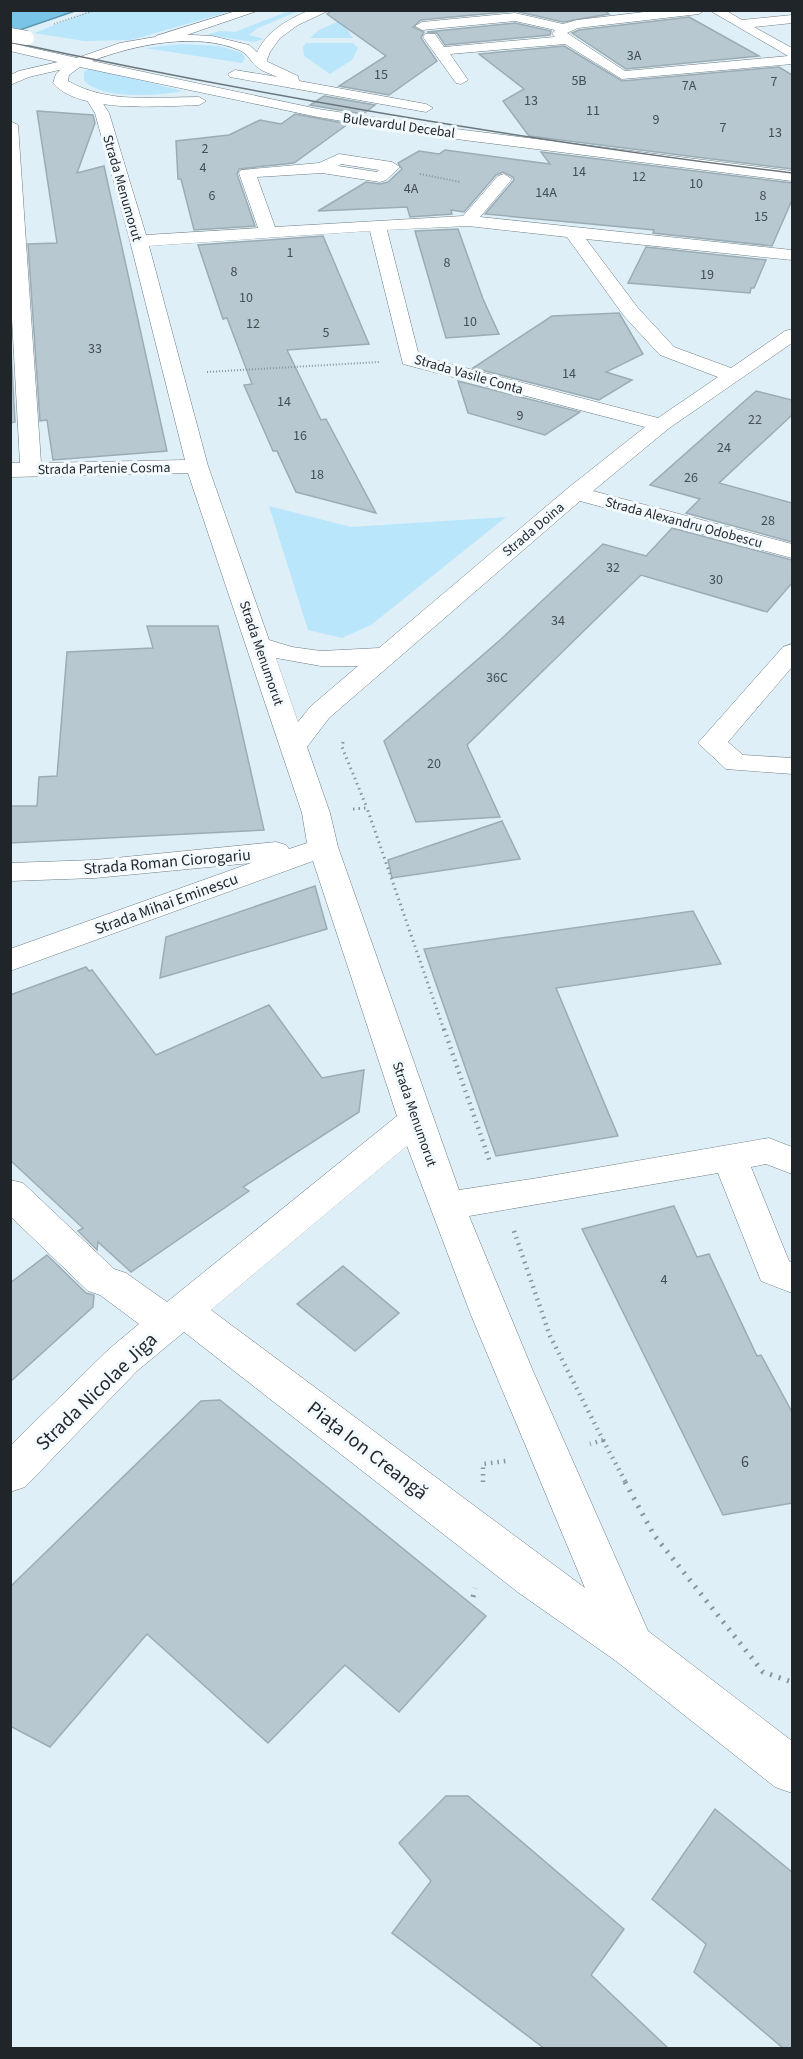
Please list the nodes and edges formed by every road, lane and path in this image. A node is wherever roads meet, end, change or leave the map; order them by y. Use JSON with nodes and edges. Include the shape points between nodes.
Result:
{"nodes":[{"id":1,"x":91,"y":10,"type":"edge"},
{"id":2,"x":96,"y":10,"type":"edge"},
{"id":3,"x":254,"y":10,"type":"edge"},
{"id":4,"x":324,"y":10,"type":"edge"},
{"id":5,"x":699,"y":10,"type":"edge"},
{"id":6,"x":715,"y":10,"type":"edge"},
{"id":7,"x":84,"y":15,"type":"dead end"},
{"id":8,"x":792,"y":19,"type":"edge"},
{"id":9,"x":740,"y":24,"type":"junction"},
{"id":10,"x":55,"y":25,"type":"dead end"},
{"id":11,"x":565,"y":34,"type":"junction"},
{"id":12,"x":10,"y":35,"type":"edge"},
{"id":13,"x":161,"y":39,"type":"junction"},
{"id":14,"x":10,"y":47,"type":"edge"},
{"id":15,"x":442,"y":51,"type":"junction"},
{"id":16,"x":106,"y":52,"type":"junction"},
{"id":17,"x":792,"y":53,"type":"edge"},
{"id":18,"x":141,"y":58,"type":"dead end"},
{"id":19,"x":792,"y":60,"type":"edge"},
{"id":20,"x":80,"y":61,"type":"junction"},
{"id":21,"x":260,"y":62,"type":"junction"},
{"id":22,"x":223,"y":72,"type":"dead end"},
{"id":23,"x":247,"y":76,"type":"junction"},
{"id":24,"x":461,"y":80,"type":"dead end"},
{"id":25,"x":10,"y":82,"type":"edge"},
{"id":26,"x":60,"y":83,"type":"junction"},
{"id":27,"x":317,"y":89,"type":"junction"},
{"id":28,"x":214,"y":92,"type":"junction"},
{"id":29,"x":92,"y":98,"type":"junction"},
{"id":30,"x":146,"y":102,"type":"junction"},
{"id":31,"x":264,"y":103,"type":"junction"},
{"id":32,"x":443,"y":112,"type":"dead end"},
{"id":33,"x":532,"y":128,"type":"dead end"},
{"id":34,"x":11,"y":136,"type":"edge"},
{"id":35,"x":792,"y":165,"type":"edge"},
{"id":36,"x":391,"y":168,"type":"joint"},
{"id":37,"x":792,"y":176,"type":"edge"},
{"id":38,"x":500,"y":184,"type":"joint"},
{"id":39,"x":468,"y":221,"type":"junction"},
{"id":40,"x":377,"y":225,"type":"junction"},
{"id":41,"x":268,"y":231,"type":"junction"},
{"id":42,"x":574,"y":234,"type":"junction"},
{"id":43,"x":139,"y":241,"type":"junction"},
{"id":44,"x":792,"y":255,"type":"edge"},
{"id":45,"x":792,"y":335,"type":"edge"},
{"id":46,"x":410,"y":360,"type":"junction"},
{"id":47,"x":172,"y":375,"type":"junction"},
{"id":48,"x":732,"y":375,"type":"junction"},
{"id":49,"x":661,"y":425,"type":"junction"},
{"id":50,"x":197,"y":466,"type":"junction"},
{"id":51,"x":21,"y":470,"type":"edge"},
{"id":52,"x":576,"y":493,"type":"junction"},
{"id":53,"x":792,"y":551,"type":"edge"},
{"id":54,"x":260,"y":645,"type":"junction"},
{"id":55,"x":792,"y":652,"type":"edge"},
{"id":56,"x":385,"y":655,"type":"junction"},
{"id":57,"x":294,"y":747,"type":"junction"},
{"id":58,"x":792,"y":766,"type":"edge"},
{"id":59,"x":323,"y":848,"type":"junction"},
{"id":60,"x":95,"y":869,"type":"junction"},
{"id":61,"x":10,"y":872,"type":"edge"},
{"id":62,"x":115,"y":921,"type":"junction"},
{"id":63,"x":10,"y":961,"type":"edge"},
{"id":64,"x":416,"y":1120,"type":"junction"},
{"id":65,"x":730,"y":1158,"type":"junction"},
{"id":66,"x":792,"y":1161,"type":"edge"},
{"id":67,"x":10,"y":1193,"type":"edge"},
{"id":68,"x":447,"y":1205,"type":"junction"},
{"id":69,"x":792,"y":1278,"type":"edge"},
{"id":70,"x":176,"y":1317,"type":"junction"},
{"id":71,"x":603,"y":1440,"type":"dead end"},
{"id":72,"x":10,"y":1474,"type":"edge"},
{"id":73,"x":632,"y":1646,"type":"junction"},
{"id":74,"x":792,"y":1682,"type":"edge"},
{"id":75,"x":792,"y":1770,"type":"edge"}],
"edges":[{"from":1,"to":10,"type":"path"},
{"from":2,"to":7,"type":"path"},
{"from":3,"to":13,"type":"street"},
{"from":4,"to":21,"type":"street","via":[[274,36]]},
{"from":5,"to":11,"type":"street","via":[[577,24]]},
{"from":6,"to":9,"type":"street"},
{"from":8,"to":9,"type":"street"},
{"from":9,"to":17,"type":"street"},
{"from":11,"to":15,"type":"street"},
{"from":11,"to":15,"type":"street","via":[[515,17],[422,26]]},
{"from":11,"to":19,"type":"street","via":[[622,75]]},
{"from":12,"to":16,"type":"street","bridge":true},
{"from":13,"to":16,"type":"street"},
{"from":13,"to":21,"type":"street","via":[[240,46],[255,52]]},
{"from":14,"to":20,"type":"street","name":"Bulevardul Decebal"},
{"from":15,"to":24,"type":"street"},
{"from":16,"to":18,"type":"street"},
{"from":16,"to":20,"type":"street"},
{"from":20,"to":25,"type":"street","via":[[24,74]]},
{"from":20,"to":26,"type":"street","via":[[62,71]]},
{"from":20,"to":28,"type":"street","name":"Bulevardul Decebal"},
{"from":21,"to":23,"type":"street"},
{"from":21,"to":27,"type":"street"},
{"from":22,"to":23,"type":"street","name":"Bulevardul Decebal"},
{"from":23,"to":27,"type":"street","name":"Bulevardul Decebal"},
{"from":23,"to":28,"type":"street"},
{"from":25,"to":26,"type":"street"},
{"from":26,"to":29,"type":"street"},
{"from":27,"to":32,"type":"street","name":"Bulevardul Decebal"},
{"from":28,"to":30,"type":"street"},
{"from":28,"to":31,"type":"street","name":"Bulevardul Decebal"},
{"from":29,"to":30,"type":"street"},
{"from":29,"to":43,"type":"street","name":"Strada Menumorut","via":[[102,113]]},
{"from":30,"to":31,"type":"street"},
{"from":31,"to":37,"type":"street","name":"Bulevardul Decebal","via":[[432,131]]},
{"from":33,"to":35,"type":"street"},
{"from":34,"to":51,"type":"street"},
{"from":36,"to":38,"type":"path"},
{"from":36,"to":41,"type":"street","via":[[380,177],[322,168],[247,173]]},
{"from":38,"to":39,"type":"street"},
{"from":39,"to":40,"type":"street"},
{"from":39,"to":42,"type":"street"},
{"from":40,"to":41,"type":"street"},
{"from":40,"to":46,"type":"street","name":"Strada Vasile Conta"},
{"from":41,"to":43,"type":"street"},
{"from":42,"to":44,"type":"street"},
{"from":42,"to":48,"type":"street","via":[[631,312],[667,351]]},
{"from":43,"to":47,"type":"street","name":"Strada Menumorut"},
{"from":45,"to":48,"type":"street","name":"Strada Doina"},
{"from":46,"to":47,"type":"path"},
{"from":46,"to":49,"type":"street","name":"Strada Vasile Conta"},
{"from":47,"to":50,"type":"street","name":"Strada Menumorut"},
{"from":48,"to":49,"type":"street","name":"Strada Doina"},
{"from":49,"to":52,"type":"street","name":"Strada Doina"},
{"from":50,"to":51,"type":"street","name":"Strada Partenie Cosma"},
{"from":50,"to":54,"type":"street","name":"Strada Menumorut"},
{"from":52,"to":53,"type":"street","name":"Strada Alexandru Odobescu"},
{"from":52,"to":56,"type":"street","name":"Strada Doina"},
{"from":54,"to":56,"type":"street","via":[[284,655],[315,659]]},
{"from":54,"to":57,"type":"street","name":"Strada Menumorut"},
{"from":55,"to":58,"type":"street","via":[[712,743],[736,763]]},
{"from":56,"to":57,"type":"street","name":"Strada Doina","via":[[320,712]]},
{"from":57,"to":59,"type":"street","name":"Strada Menumorut"},
{"from":59,"to":60,"type":"street","name":"Strada Roman Ciorogariu"},
{"from":59,"to":62,"type":"street","name":"Strada Mihai Eminescu"},
{"from":59,"to":64,"type":"street","name":"Strada Menumorut"},
{"from":60,"to":61,"type":"street","name":"Strada Roman Ciorogariu"},
{"from":60,"to":62,"type":"street","via":[[132,886],[138,898],[134,909]]},
{"from":62,"to":63,"type":"street","name":"Strada Mihai Eminescu"},
{"from":64,"to":68,"type":"street","name":"Strada Menumorut"},
{"from":64,"to":70,"type":"street"},
{"from":65,"to":66,"type":"street","via":[[769,1151]]},
{"from":65,"to":68,"type":"street"},
{"from":65,"to":69,"type":"street","via":[[774,1271]]},
{"from":67,"to":70,"type":"street","name":"Piața Ion Creangă","via":[[101,1280]]},
{"from":68,"to":73,"type":"street","name":"Strada Menumorut","via":[[548,1455]]},
{"from":70,"to":72,"type":"street","name":"Strada Nicolae Jiga","via":[[123,1360]]},
{"from":70,"to":73,"type":"street","name":"Piața Ion Creangă"},
{"from":71,"to":74,"type":"path","via":[[654,1535],[763,1672]]},
{"from":73,"to":75,"type":"street","name":"Piața Ion Creangă"}]}
